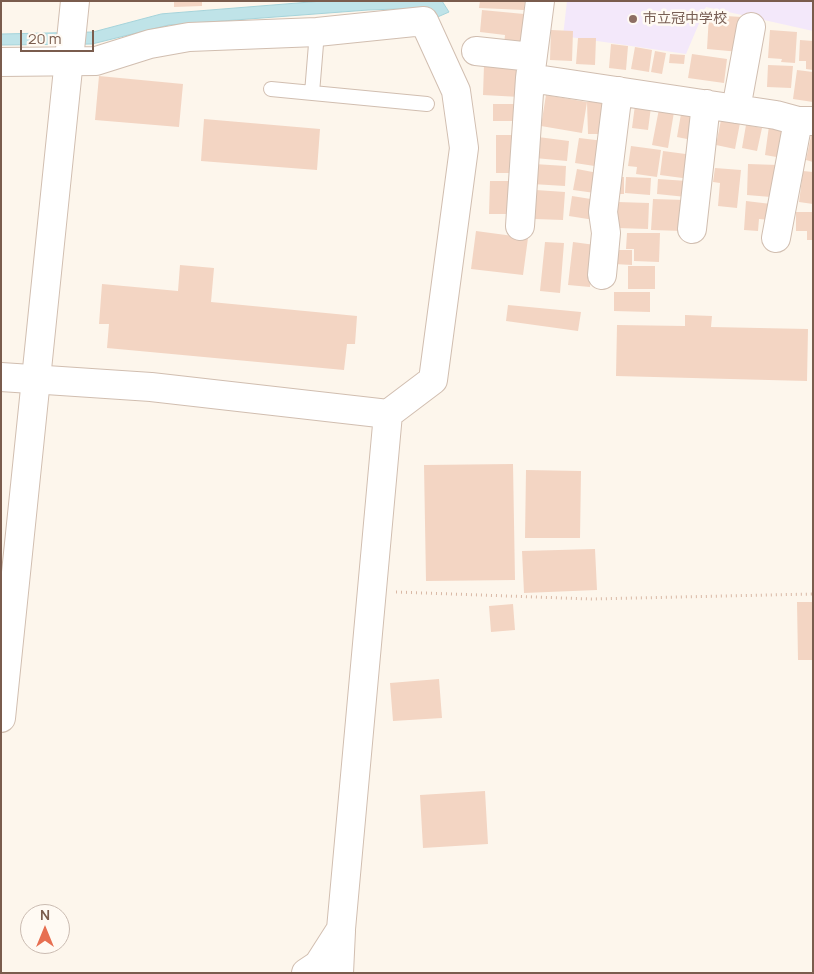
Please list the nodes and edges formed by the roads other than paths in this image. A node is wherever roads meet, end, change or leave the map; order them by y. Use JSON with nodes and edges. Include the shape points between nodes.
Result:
{"nodes":[{"id":1,"x":540,"y":1,"type":"edge"},
{"id":2,"x":74,"y":11,"type":"edge"},
{"id":3,"x":751,"y":27,"type":"dead end"},
{"id":4,"x":317,"y":32,"type":"junction"},
{"id":5,"x":476,"y":51,"type":"dead end"},
{"id":6,"x":69,"y":58,"type":"junction"},
{"id":7,"x":1,"y":62,"type":"edge"},
{"id":8,"x":531,"y":68,"type":"junction"},
{"id":9,"x":271,"y":89,"type":"dead end"},
{"id":10,"x":618,"y":91,"type":"junction"},
{"id":11,"x":312,"y":93,"type":"junction"},
{"id":12,"x":427,"y":104,"type":"dead end"},
{"id":13,"x":706,"y":104,"type":"junction"},
{"id":14,"x":736,"y":109,"type":"junction"},
{"id":15,"x":805,"y":121,"type":"edge"},
{"id":16,"x":520,"y":226,"type":"dead end"},
{"id":17,"x":692,"y":229,"type":"dead end"},
{"id":18,"x":776,"y":238,"type":"dead end"},
{"id":19,"x":602,"y":275,"type":"dead end"},
{"id":20,"x":1,"y":377,"type":"edge"},
{"id":21,"x":37,"y":380,"type":"junction"},
{"id":22,"x":388,"y":414,"type":"junction"},
{"id":23,"x":1,"y":718,"type":"edge"},
{"id":24,"x":341,"y":929,"type":"junction"},
{"id":25,"x":306,"y":973,"type":"edge"},
{"id":26,"x":339,"y":973,"type":"edge"}],
"edges":[{"from":1,"to":8,"type":"street"},
{"from":2,"to":6,"type":"street"},
{"from":3,"to":14,"type":"street"},
{"from":4,"to":6,"type":"street","via":[[188,37],[150,44],[96,61]]},
{"from":4,"to":11,"type":"lane"},
{"from":4,"to":22,"type":"street","via":[[424,22],[456,90],[464,148],[432,380]]},
{"from":5,"to":8,"type":"street"},
{"from":6,"to":7,"type":"street"},
{"from":6,"to":21,"type":"street"},
{"from":8,"to":10,"type":"street"},
{"from":8,"to":16,"type":"street"},
{"from":9,"to":11,"type":"lane"},
{"from":10,"to":13,"type":"street"},
{"from":10,"to":19,"type":"street","via":[[603,212],[606,233]]},
{"from":11,"to":12,"type":"lane"},
{"from":13,"to":14,"type":"street"},
{"from":13,"to":17,"type":"street"},
{"from":14,"to":15,"type":"street"},
{"from":15,"to":18,"type":"street"},
{"from":20,"to":21,"type":"street"},
{"from":21,"to":22,"type":"street","via":[[151,387]]},
{"from":21,"to":23,"type":"street"},
{"from":22,"to":24,"type":"street"},
{"from":24,"to":25,"type":"street","via":[[318,965]]},
{"from":24,"to":26,"type":"street"}]}
